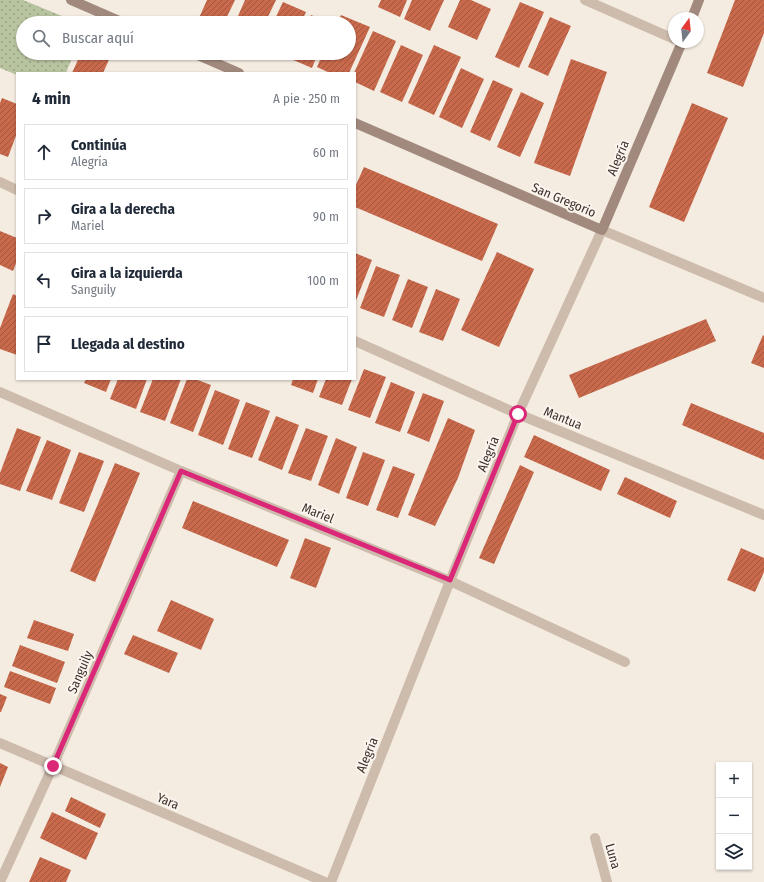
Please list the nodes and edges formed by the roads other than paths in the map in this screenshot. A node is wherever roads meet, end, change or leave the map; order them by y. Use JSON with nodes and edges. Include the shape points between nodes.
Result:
{"nodes":[{"id":1,"x":71,"y":0,"type":"edge"},
{"id":2,"x":585,"y":0,"type":"edge"},
{"id":3,"x":699,"y":0,"type":"edge"},
{"id":4,"x":694,"y":12,"type":"edge"},
{"id":5,"x":108,"y":16,"type":"edge"},
{"id":6,"x":668,"y":36,"type":"edge"},
{"id":7,"x":678,"y":48,"type":"edge"},
{"id":8,"x":209,"y":60,"type":"edge"},
{"id":9,"x":237,"y":72,"type":"edge"},
{"id":10,"x":356,"y":123,"type":"edge"},
{"id":11,"x":0,"y":182,"type":"edge"},
{"id":12,"x":16,"y":190,"type":"edge"},
{"id":13,"x":602,"y":230,"type":"junction"},
{"id":14,"x":764,"y":298,"type":"edge"},
{"id":15,"x":356,"y":341,"type":"edge"},
{"id":16,"x":0,"y":392,"type":"edge"},
{"id":17,"x":518,"y":414,"type":"junction"},
{"id":18,"x":181,"y":471,"type":"junction"},
{"id":19,"x":764,"y":515,"type":"edge"},
{"id":20,"x":450,"y":580,"type":"junction"},
{"id":21,"x":625,"y":662,"type":"dead end"},
{"id":22,"x":0,"y":743,"type":"edge"},
{"id":23,"x":53,"y":766,"type":"junction"},
{"id":24,"x":594,"y":838,"type":"dead end"},
{"id":25,"x":0,"y":882,"type":"edge"},
{"id":26,"x":326,"y":882,"type":"edge"},
{"id":27,"x":331,"y":882,"type":"edge"},
{"id":28,"x":607,"y":882,"type":"edge"}],
"edges":[{"from":1,"to":5,"type":"street"},
{"from":2,"to":6,"type":"street"},
{"from":3,"to":4,"type":"street"},
{"from":7,"to":13,"type":"street","name":"Alegría"},
{"from":8,"to":9,"type":"street"},
{"from":10,"to":13,"type":"street","name":"San Gregorio"},
{"from":11,"to":12,"type":"street"},
{"from":13,"to":14,"type":"street","name":"San Gregorio"},
{"from":13,"to":17,"type":"street","name":"Alegría"},
{"from":15,"to":17,"type":"street","name":"Mantua"},
{"from":16,"to":18,"type":"street","name":"Mariel"},
{"from":17,"to":19,"type":"street","name":"Mantua"},
{"from":17,"to":20,"type":"street","name":"Alegría"},
{"from":18,"to":20,"type":"street","name":"Mariel"},
{"from":18,"to":23,"type":"street","name":"Sanguily"},
{"from":20,"to":21,"type":"street","name":"Mariel"},
{"from":20,"to":27,"type":"street","name":"Alegría"},
{"from":22,"to":23,"type":"street","name":"Yara"},
{"from":23,"to":25,"type":"street","name":"Sanguily"},
{"from":23,"to":26,"type":"street","name":"Yara"},
{"from":24,"to":28,"type":"street","name":"Luna"}]}
